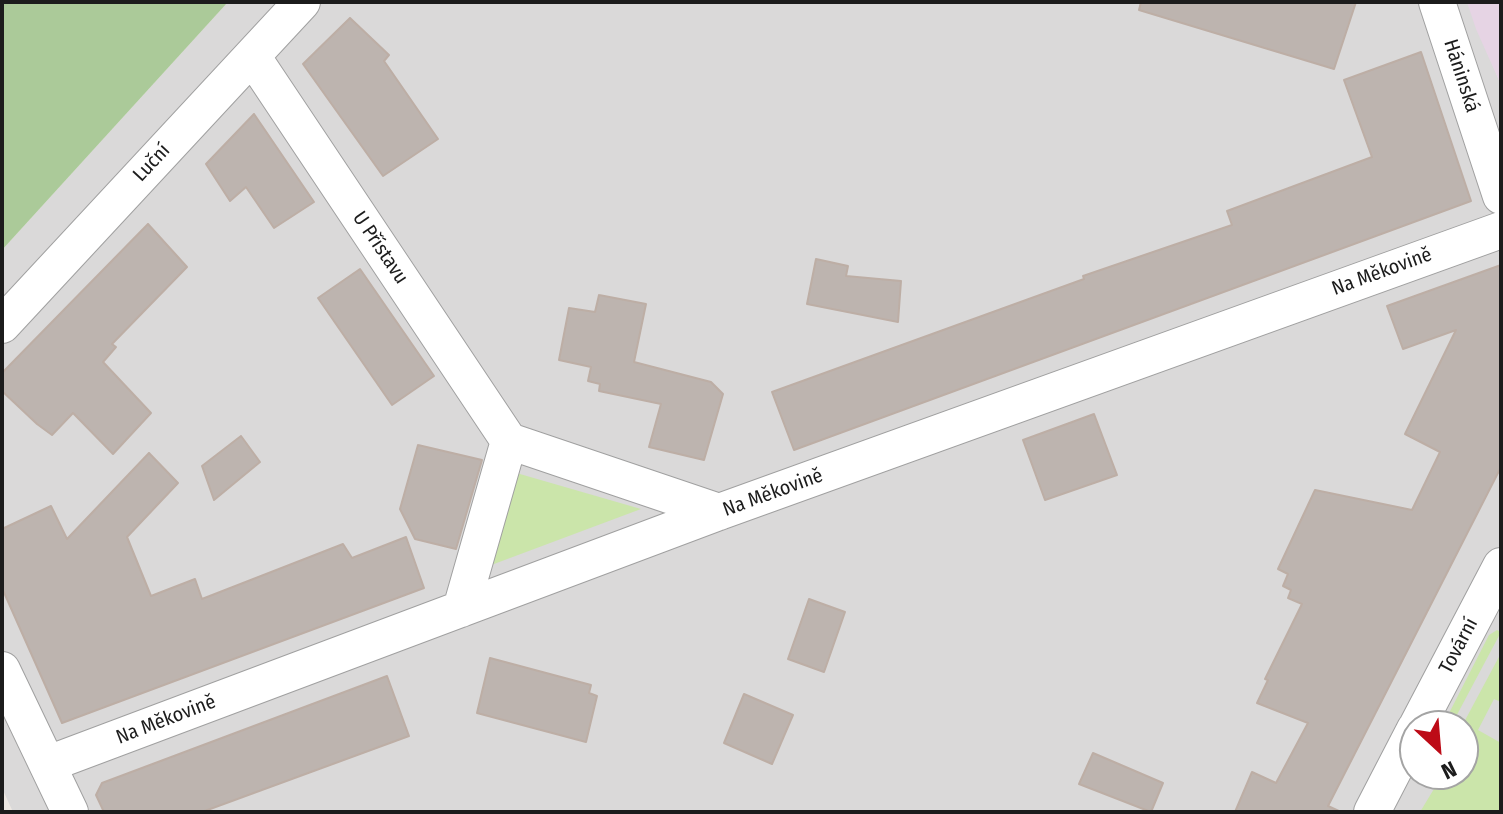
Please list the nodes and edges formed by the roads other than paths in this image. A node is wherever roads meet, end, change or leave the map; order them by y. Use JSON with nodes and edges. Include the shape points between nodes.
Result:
{"nodes":[{"id":1,"x":302,"y":2,"type":"edge"},
{"id":2,"x":1437,"y":2,"type":"edge"},
{"id":3,"x":252,"y":56,"type":"junction"},
{"id":4,"x":1501,"y":196,"type":"edge"},
{"id":5,"x":1501,"y":230,"type":"edge"},
{"id":6,"x":2,"y":325,"type":"edge"},
{"id":7,"x":509,"y":441,"type":"junction"},
{"id":8,"x":719,"y":512,"type":"junction"},
{"id":9,"x":1501,"y":566,"type":"edge"},
{"id":10,"x":461,"y":609,"type":"junction"},
{"id":11,"x":2,"y":670,"type":"edge"},
{"id":12,"x":1425,"y":710,"type":"edge"},
{"id":13,"x":1399,"y":760,"type":"edge"},
{"id":14,"x":48,"y":764,"type":"junction"},
{"id":15,"x":70,"y":812,"type":"edge"},
{"id":16,"x":1372,"y":812,"type":"edge"}],
"edges":[{"from":1,"to":3,"type":"street","name":"Luční"},
{"from":2,"to":4,"type":"street","name":"Háninská"},
{"from":3,"to":6,"type":"street","name":"Luční"},
{"from":3,"to":7,"type":"street","name":"U Přístavu"},
{"from":5,"to":8,"type":"street","name":"Na Měkovině"},
{"from":7,"to":8,"type":"street"},
{"from":7,"to":10,"type":"street"},
{"from":8,"to":10,"type":"street","name":"Na Měkovině"},
{"from":9,"to":12,"type":"street","name":"Tovární"},
{"from":10,"to":14,"type":"street","name":"Na Měkovině"},
{"from":11,"to":14,"type":"street"},
{"from":13,"to":16,"type":"street","name":"Tovární"},
{"from":14,"to":15,"type":"street"}]}
